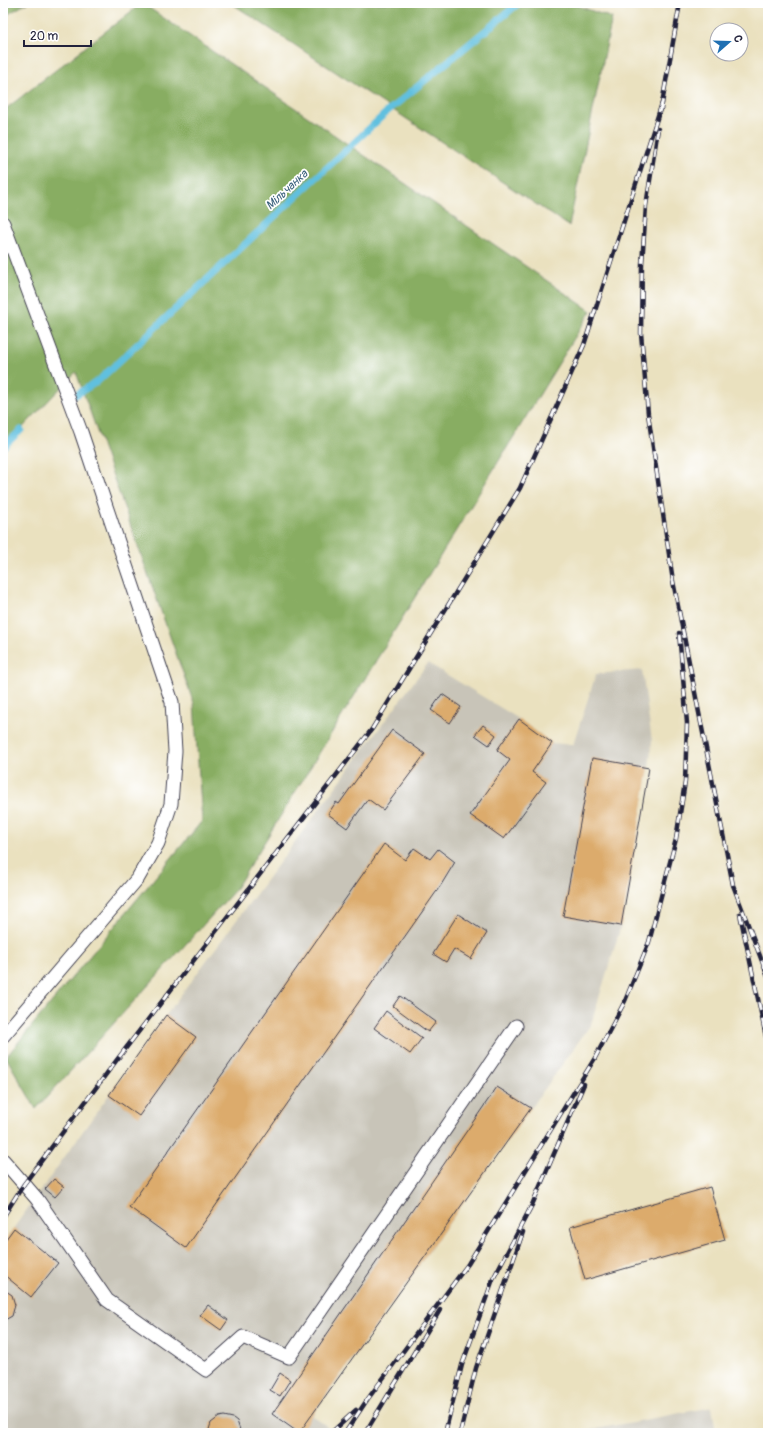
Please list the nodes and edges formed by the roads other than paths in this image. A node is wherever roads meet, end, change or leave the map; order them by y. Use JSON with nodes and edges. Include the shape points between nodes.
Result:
{"nodes":[{"id":1,"x":3,"y":223,"type":"edge"},
{"id":2,"x":516,"y":1026,"type":"dead end"},
{"id":3,"x":3,"y":1036,"type":"edge"},
{"id":4,"x":3,"y":1160,"type":"edge"}],
"edges":[{"from":1,"to":3,"type":"lane","via":[[81,432],[172,702],[175,751],[171,804],[158,843],[138,878]]},
{"from":2,"to":4,"type":"lane","via":[[289,1357],[243,1337],[206,1370],[107,1300],[36,1199]]}]}
